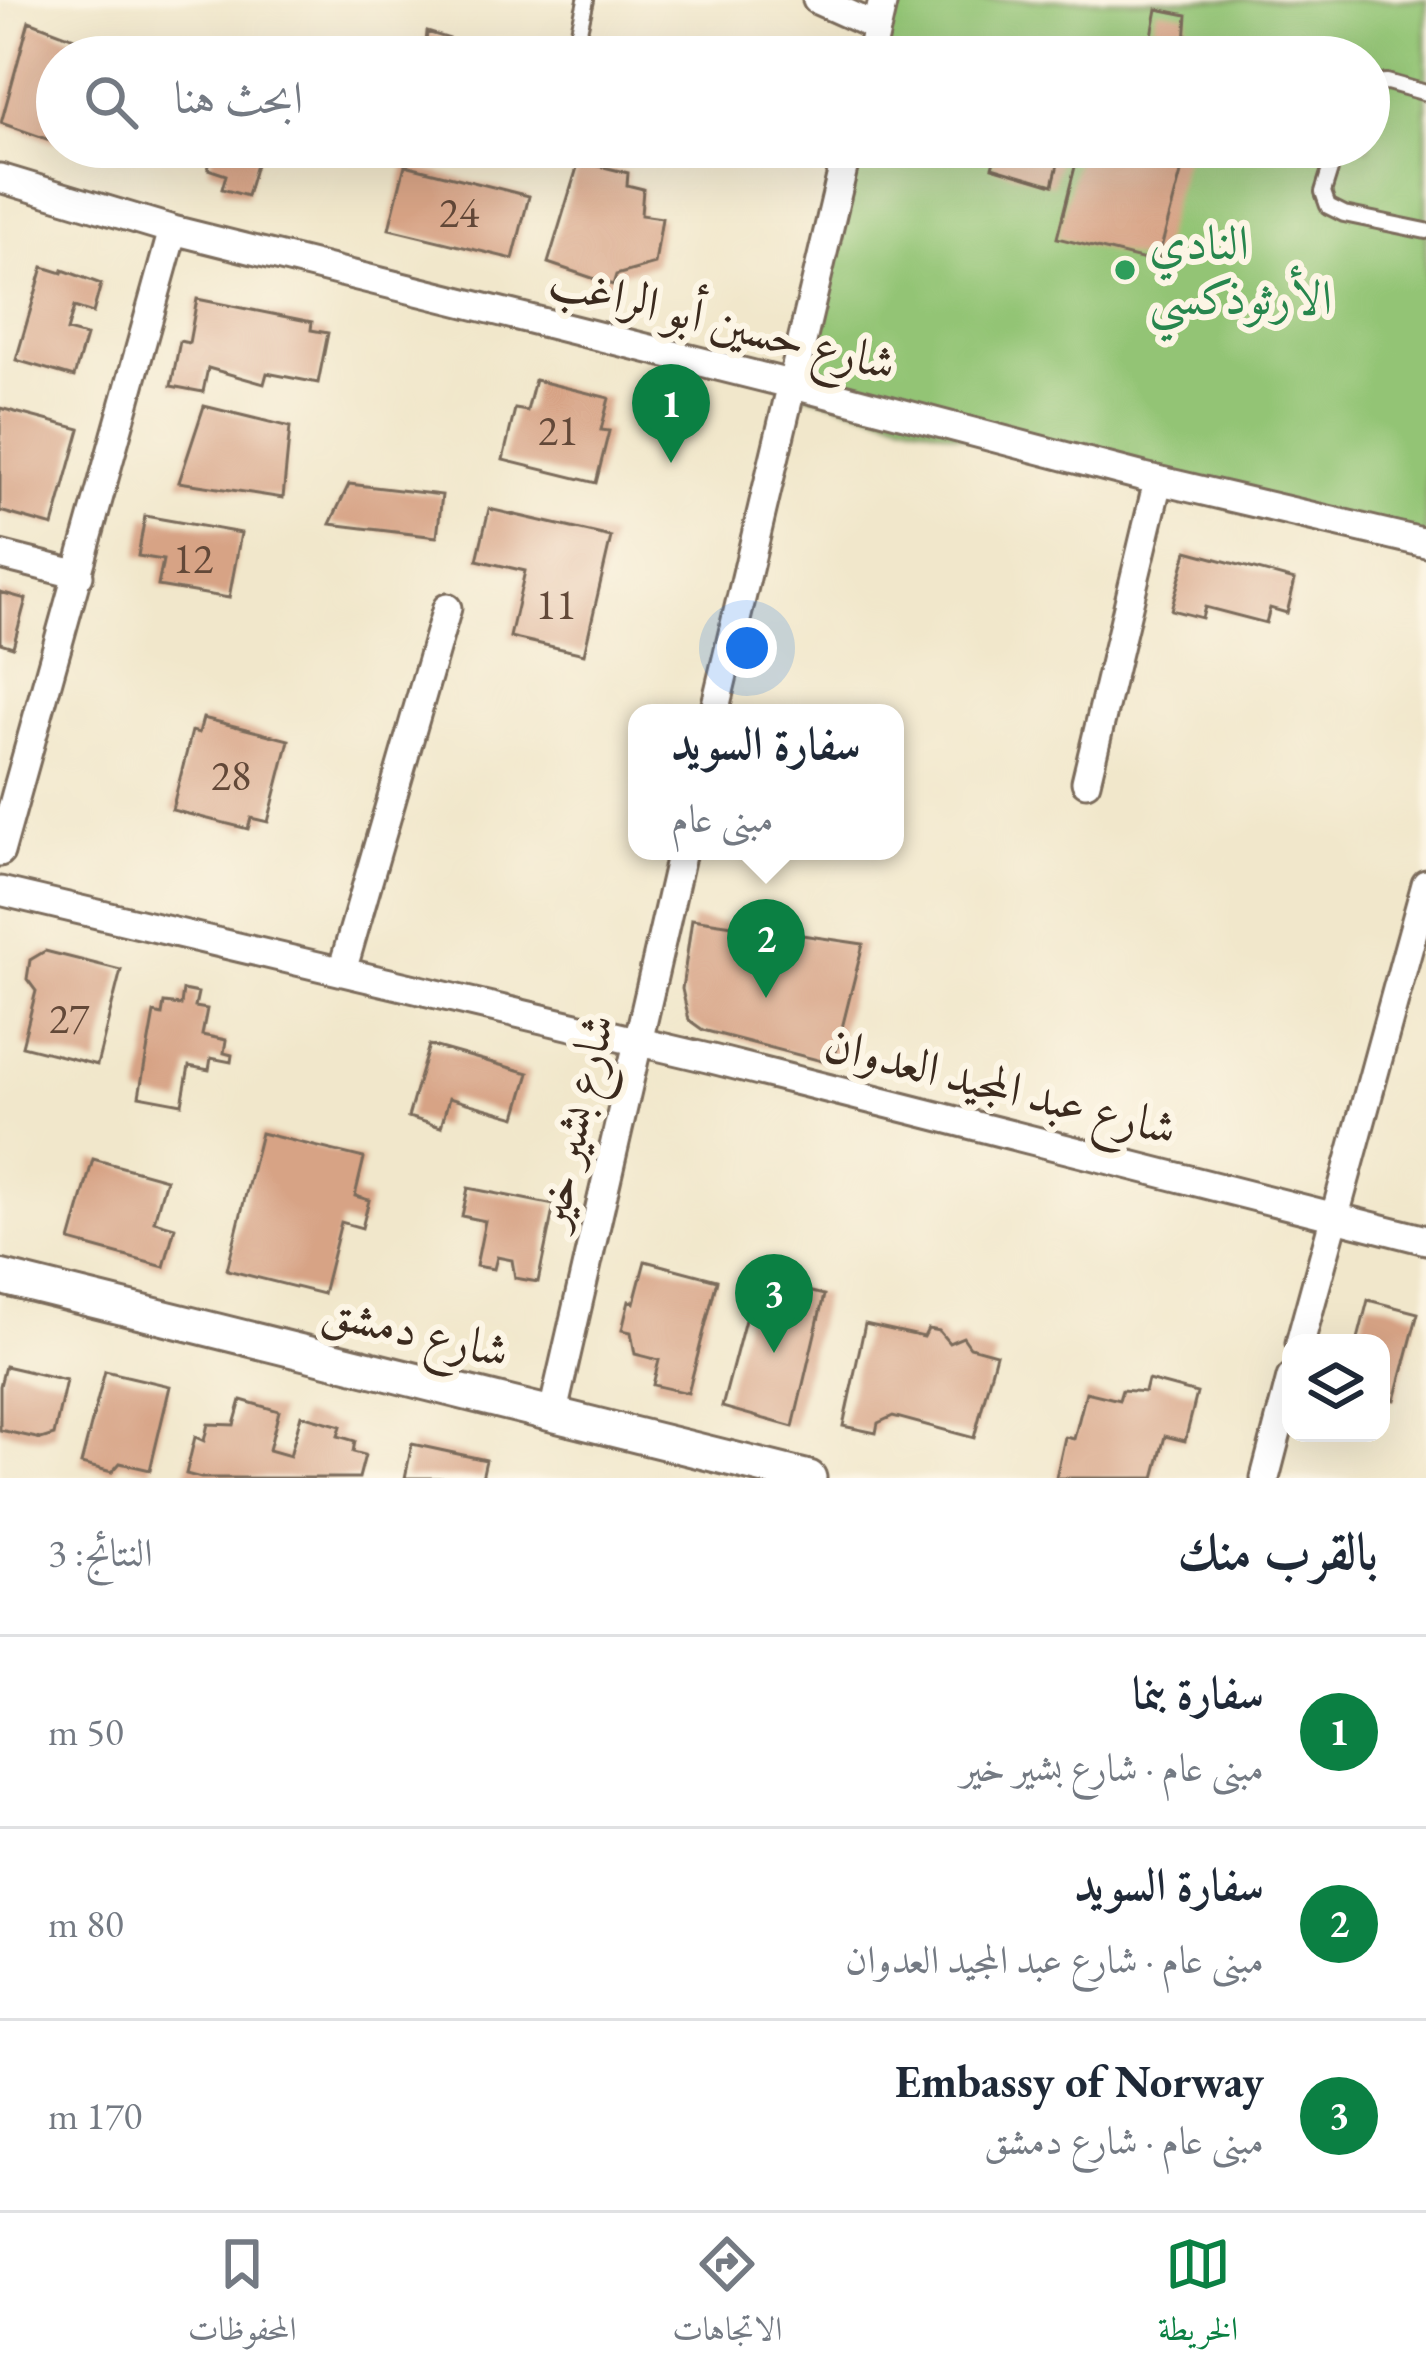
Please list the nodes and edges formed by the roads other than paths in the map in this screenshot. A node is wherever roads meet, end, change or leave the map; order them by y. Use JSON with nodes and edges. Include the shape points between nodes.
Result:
{"nodes":[{"id":1,"x":586,"y":0,"type":"edge"},
{"id":2,"x":817,"y":0,"type":"edge"},
{"id":3,"x":880,"y":14,"type":"edge"},
{"id":4,"x":578,"y":36,"type":"edge"},
{"id":5,"x":1390,"y":83,"type":"edge"},
{"id":6,"x":1426,"y":93,"type":"edge"},
{"id":7,"x":843,"y":168,"type":"edge"},
{"id":8,"x":1330,"y":168,"type":"edge"},
{"id":9,"x":0,"y":178,"type":"edge"},
{"id":10,"x":173,"y":230,"type":"junction"},
{"id":11,"x":1426,"y":231,"type":"edge"},
{"id":12,"x":790,"y":383,"type":"junction"},
{"id":13,"x":1158,"y":481,"type":"junction"},
{"id":14,"x":1426,"y":543,"type":"edge"},
{"id":15,"x":0,"y":555,"type":"edge"},
{"id":16,"x":79,"y":574,"type":"junction"},
{"id":17,"x":447,"y":608,"type":"dead end"},
{"id":18,"x":716,"y":704,"type":"edge"},
{"id":19,"x":1086,"y":782,"type":"dead end"},
{"id":20,"x":0,"y":852,"type":"edge"},
{"id":21,"x":680,"y":860,"type":"edge"},
{"id":22,"x":1426,"y":884,"type":"edge"},
{"id":23,"x":0,"y":891,"type":"edge"},
{"id":24,"x":342,"y":971,"type":"junction"},
{"id":25,"x":638,"y":1042,"type":"junction"},
{"id":26,"x":1334,"y":1214,"type":"junction"},
{"id":27,"x":1426,"y":1240,"type":"edge"},
{"id":28,"x":0,"y":1277,"type":"edge"},
{"id":29,"x":1302,"y":1334,"type":"edge"},
{"id":30,"x":554,"y":1412,"type":"junction"},
{"id":31,"x":1282,"y":1413,"type":"edge"},
{"id":32,"x":809,"y":1478,"type":"edge"},
{"id":33,"x":1265,"y":1478,"type":"edge"}],
"edges":[{"from":1,"to":4,"type":"lane"},
{"from":2,"to":3,"type":"street"},
{"from":5,"to":6,"type":"lane"},
{"from":7,"to":12,"type":"street"},
{"from":8,"to":11,"type":"lane","via":[[1328,206]]},
{"from":9,"to":10,"type":"street","name":"شارع حسين أبو الراغب"},
{"from":10,"to":12,"type":"street","name":"شارع حسين أبو الراغب"},
{"from":10,"to":16,"type":"street"},
{"from":12,"to":13,"type":"street","name":"شارع حسين أبو الراغب"},
{"from":12,"to":18,"type":"street"},
{"from":13,"to":14,"type":"street","name":"شارع حسين أبو الراغب"},
{"from":13,"to":19,"type":"street"},
{"from":15,"to":16,"type":"street"},
{"from":16,"to":20,"type":"street"},
{"from":17,"to":24,"type":"street"},
{"from":21,"to":25,"type":"street","name":"شارع بشير خير"},
{"from":22,"to":26,"type":"street"},
{"from":23,"to":24,"type":"street","name":"شارع عبد المجيد العدوان"},
{"from":24,"to":25,"type":"street","name":"شارع عبد المجيد العدوان"},
{"from":25,"to":26,"type":"street","name":"شارع عبد المجيد العدوان"},
{"from":25,"to":30,"type":"street","name":"شارع بشير خير"},
{"from":26,"to":27,"type":"street","name":"شارع عبد المجيد العدوان"},
{"from":26,"to":29,"type":"street"},
{"from":28,"to":30,"type":"street","name":"شارع دمشق"},
{"from":30,"to":32,"type":"street","name":"شارع دمشق"},
{"from":31,"to":33,"type":"street"}]}
